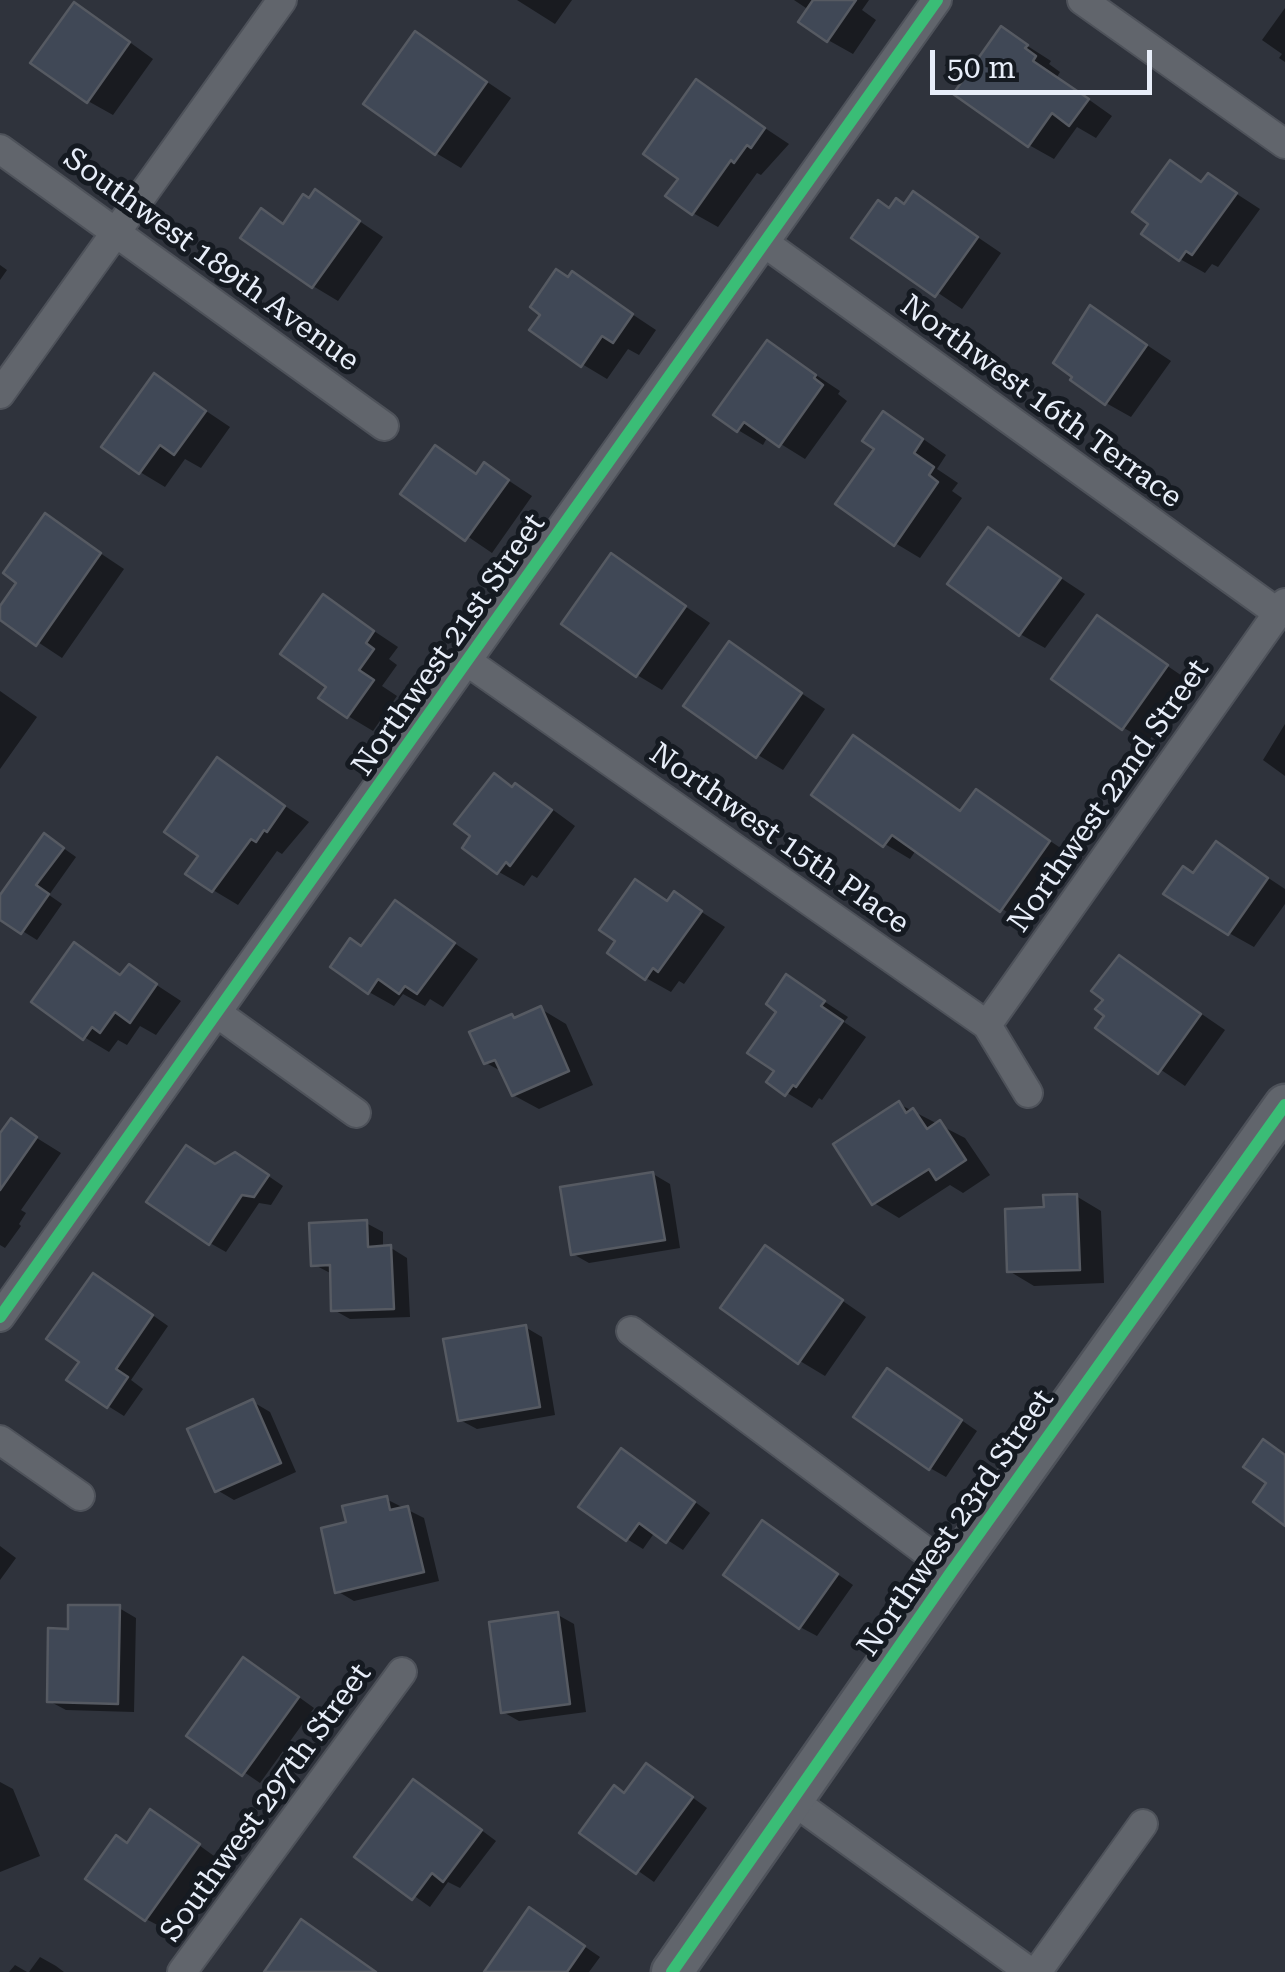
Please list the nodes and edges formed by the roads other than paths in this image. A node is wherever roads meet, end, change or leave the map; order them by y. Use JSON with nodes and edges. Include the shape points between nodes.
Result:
{"nodes":[{"id":1,"x":282,"y":0,"type":"edge"},
{"id":2,"x":937,"y":0,"type":"edge"},
{"id":3,"x":1082,"y":0,"type":"edge"},
{"id":4,"x":1285,"y":144,"type":"edge"},
{"id":5,"x":0,"y":148,"type":"edge"},
{"id":6,"x":116,"y":230,"type":"junction"},
{"id":7,"x":766,"y":244,"type":"junction"},
{"id":8,"x":0,"y":394,"type":"edge"},
{"id":9,"x":384,"y":426,"type":"dead end"},
{"id":10,"x":1282,"y":608,"type":"edge"},
{"id":11,"x":468,"y":662,"type":"junction"},
{"id":12,"x":217,"y":1014,"type":"junction"},
{"id":13,"x":987,"y":1025,"type":"junction"},
{"id":14,"x":1028,"y":1093,"type":"dead end"},
{"id":15,"x":1285,"y":1105,"type":"edge"},
{"id":16,"x":356,"y":1112,"type":"dead end"},
{"id":17,"x":0,"y":1317,"type":"edge"},
{"id":18,"x":631,"y":1331,"type":"dead end"},
{"id":19,"x":0,"y":1440,"type":"edge"},
{"id":20,"x":80,"y":1496,"type":"dead end"},
{"id":21,"x":952,"y":1571,"type":"junction"},
{"id":22,"x":402,"y":1672,"type":"dead end"},
{"id":23,"x":792,"y":1800,"type":"junction"},
{"id":24,"x":1143,"y":1824,"type":"dead end"},
{"id":25,"x":182,"y":1972,"type":"edge"},
{"id":26,"x":672,"y":1972,"type":"edge"},
{"id":27,"x":1034,"y":1972,"type":"edge"}],
"edges":[{"from":1,"to":6,"type":"street"},
{"from":2,"to":7,"type":"street","name":"Northwest 21st Street"},
{"from":3,"to":4,"type":"street"},
{"from":5,"to":6,"type":"street","name":"Southwest 189th Avenue"},
{"from":6,"to":8,"type":"street"},
{"from":6,"to":9,"type":"street","name":"Southwest 189th Avenue"},
{"from":7,"to":10,"type":"street","name":"Northwest 16th Terrace"},
{"from":7,"to":11,"type":"street","name":"Northwest 21st Street"},
{"from":10,"to":13,"type":"street","name":"Northwest 22nd Street"},
{"from":11,"to":12,"type":"street","name":"Northwest 21st Street"},
{"from":11,"to":13,"type":"street","name":"Northwest 15th Place"},
{"from":12,"to":16,"type":"street"},
{"from":12,"to":17,"type":"street","name":"Northwest 21st Street"},
{"from":13,"to":14,"type":"street","name":"Northwest 15th Place"},
{"from":15,"to":21,"type":"street","name":"Northwest 23rd Street"},
{"from":18,"to":21,"type":"street"},
{"from":19,"to":20,"type":"street"},
{"from":21,"to":23,"type":"street","name":"Northwest 23rd Street"},
{"from":22,"to":25,"type":"street","name":"Southwest 297th Street"},
{"from":23,"to":26,"type":"street","name":"Northwest 23rd Street"},
{"from":23,"to":27,"type":"street"},
{"from":24,"to":27,"type":"street"}]}
